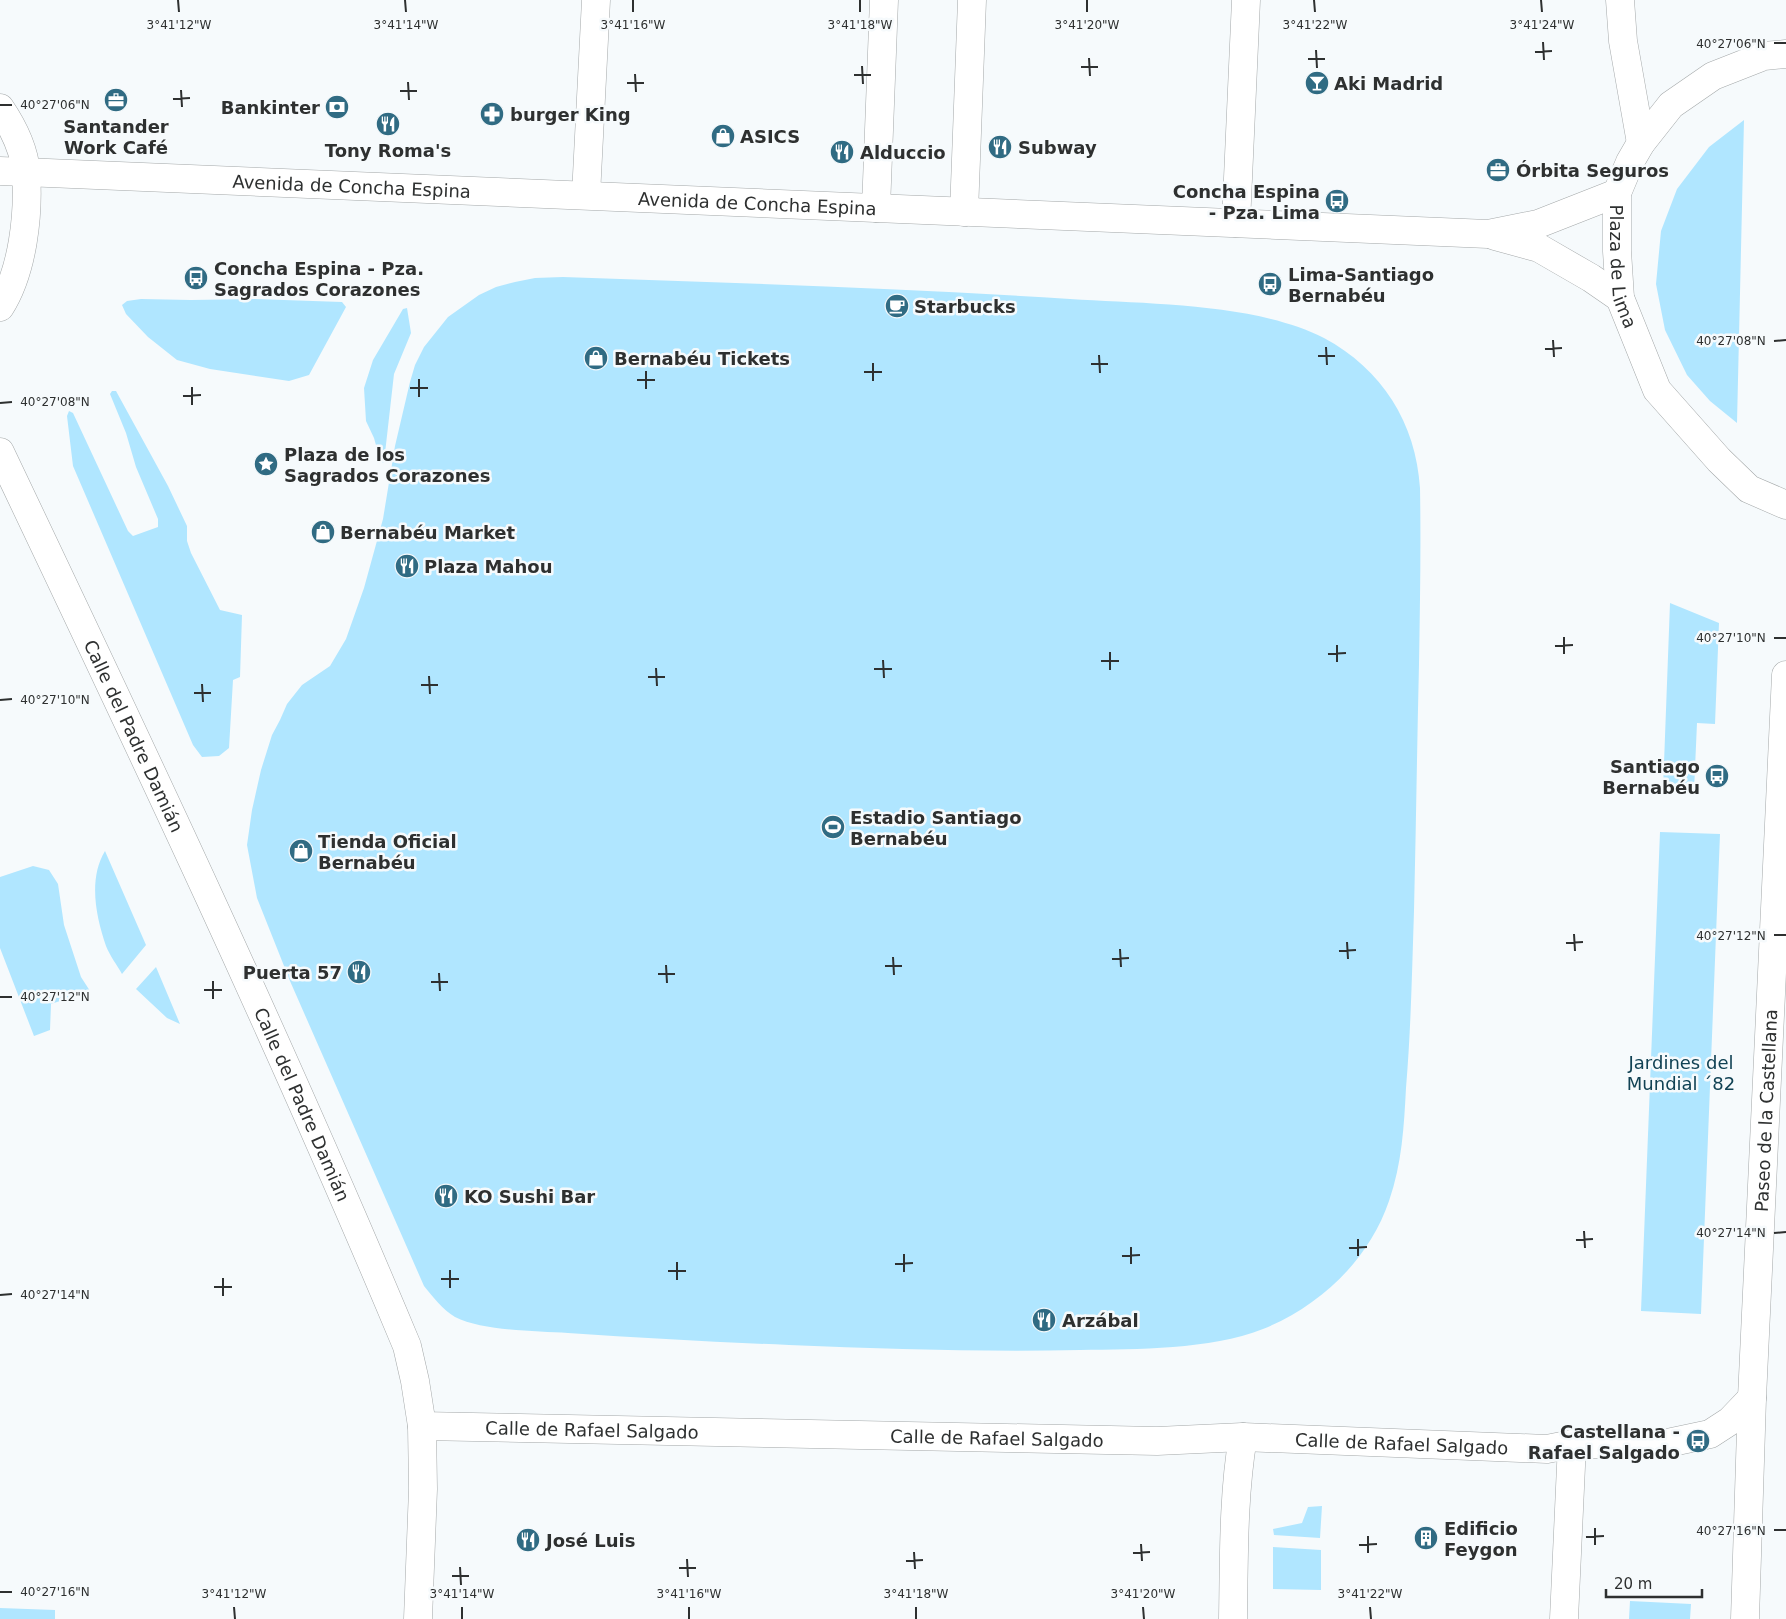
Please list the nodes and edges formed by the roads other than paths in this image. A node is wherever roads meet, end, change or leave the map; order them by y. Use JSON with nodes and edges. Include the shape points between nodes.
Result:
{"nodes":[{"id":1,"x":596,"y":0,"type":"edge"},
{"id":2,"x":884,"y":0,"type":"edge"},
{"id":3,"x":972,"y":0,"type":"edge"},
{"id":4,"x":1246,"y":0,"type":"edge"},
{"id":5,"x":1620,"y":0,"type":"edge"},
{"id":6,"x":1786,"y":54,"type":"edge"},
{"id":7,"x":0,"y":108,"type":"edge"},
{"id":8,"x":1641,"y":143,"type":"junction"},
{"id":9,"x":9,"y":172,"type":"edge"},
{"id":10,"x":1617,"y":193,"type":"junction"},
{"id":11,"x":586,"y":195,"type":"junction"},
{"id":12,"x":876,"y":208,"type":"junction"},
{"id":13,"x":964,"y":212,"type":"junction"},
{"id":14,"x":1236,"y":223,"type":"junction"},
{"id":15,"x":1488,"y":234,"type":"junction"},
{"id":16,"x":1620,"y":298,"type":"junction"},
{"id":17,"x":0,"y":307,"type":"edge"},
{"id":18,"x":0,"y":452,"type":"edge"},
{"id":19,"x":1786,"y":505,"type":"edge"},
{"id":20,"x":1786,"y":674,"type":"edge"},
{"id":21,"x":1752,"y":1398,"type":"junction"},
{"id":22,"x":422,"y":1426,"type":"junction"},
{"id":23,"x":1243,"y":1437,"type":"junction"},
{"id":24,"x":1572,"y":1444,"type":"junction"},
{"id":25,"x":418,"y":1619,"type":"edge"},
{"id":26,"x":1233,"y":1619,"type":"edge"},
{"id":27,"x":1564,"y":1619,"type":"edge"},
{"id":28,"x":1745,"y":1619,"type":"edge"}],
"edges":[{"from":1,"to":11,"type":"main road"},
{"from":2,"to":12,"type":"main road"},
{"from":3,"to":13,"type":"main road"},
{"from":4,"to":14,"type":"main road"},
{"from":5,"to":8,"type":"main road"},
{"from":6,"to":8,"type":"main road","name":"Plaza de Lima","via":[[1764,56],[1713,76],[1671,105]]},
{"from":7,"to":9,"type":"main road","via":[[20,145]]},
{"from":8,"to":10,"type":"main road","name":"Plaza de Lima"},
{"from":9,"to":11,"type":"main road","name":"Avenida de Concha Espina"},
{"from":9,"to":17,"type":"main road","via":[[25,226],[15,276]]},
{"from":10,"to":15,"type":"main road","name":"Avenida de Concha Espina","via":[[1538,224]]},
{"from":10,"to":16,"type":"main road","name":"Plaza de Lima"},
{"from":11,"to":12,"type":"main road","name":"Avenida de Concha Espina"},
{"from":12,"to":13,"type":"main road","name":"Avenida de Concha Espina"},
{"from":13,"to":14,"type":"main road","name":"Avenida de Concha Espina"},
{"from":14,"to":15,"type":"main road","name":"Avenida de Concha Espina"},
{"from":15,"to":16,"type":"main road","name":"Avenida de Concha Espina","via":[[1539,248]]},
{"from":16,"to":19,"type":"main road","name":"Plaza de Lima","via":[[1657,390],[1749,489]]},
{"from":18,"to":22,"type":"main road","name":"Calle del Padre Damián","via":[[158,783],[380,1280],[407,1346]]},
{"from":20,"to":21,"type":"main road","name":"Paseo de la Castellana"},
{"from":21,"to":24,"type":"main road","via":[[1730,1421],[1710,1434],[1658,1445]]},
{"from":21,"to":28,"type":"main road","name":"Paseo de la Castellana"},
{"from":22,"to":23,"type":"main road","name":"Calle de Rafael Salgado","via":[[1158,1441]]},
{"from":22,"to":25,"type":"main road","name":"Calle del Padre Damián"},
{"from":23,"to":24,"type":"main road","name":"Calle de Rafael Salgado","via":[[1548,1448]]},
{"from":23,"to":26,"type":"main road","via":[[1235,1532]]},
{"from":24,"to":27,"type":"main road"}]}
